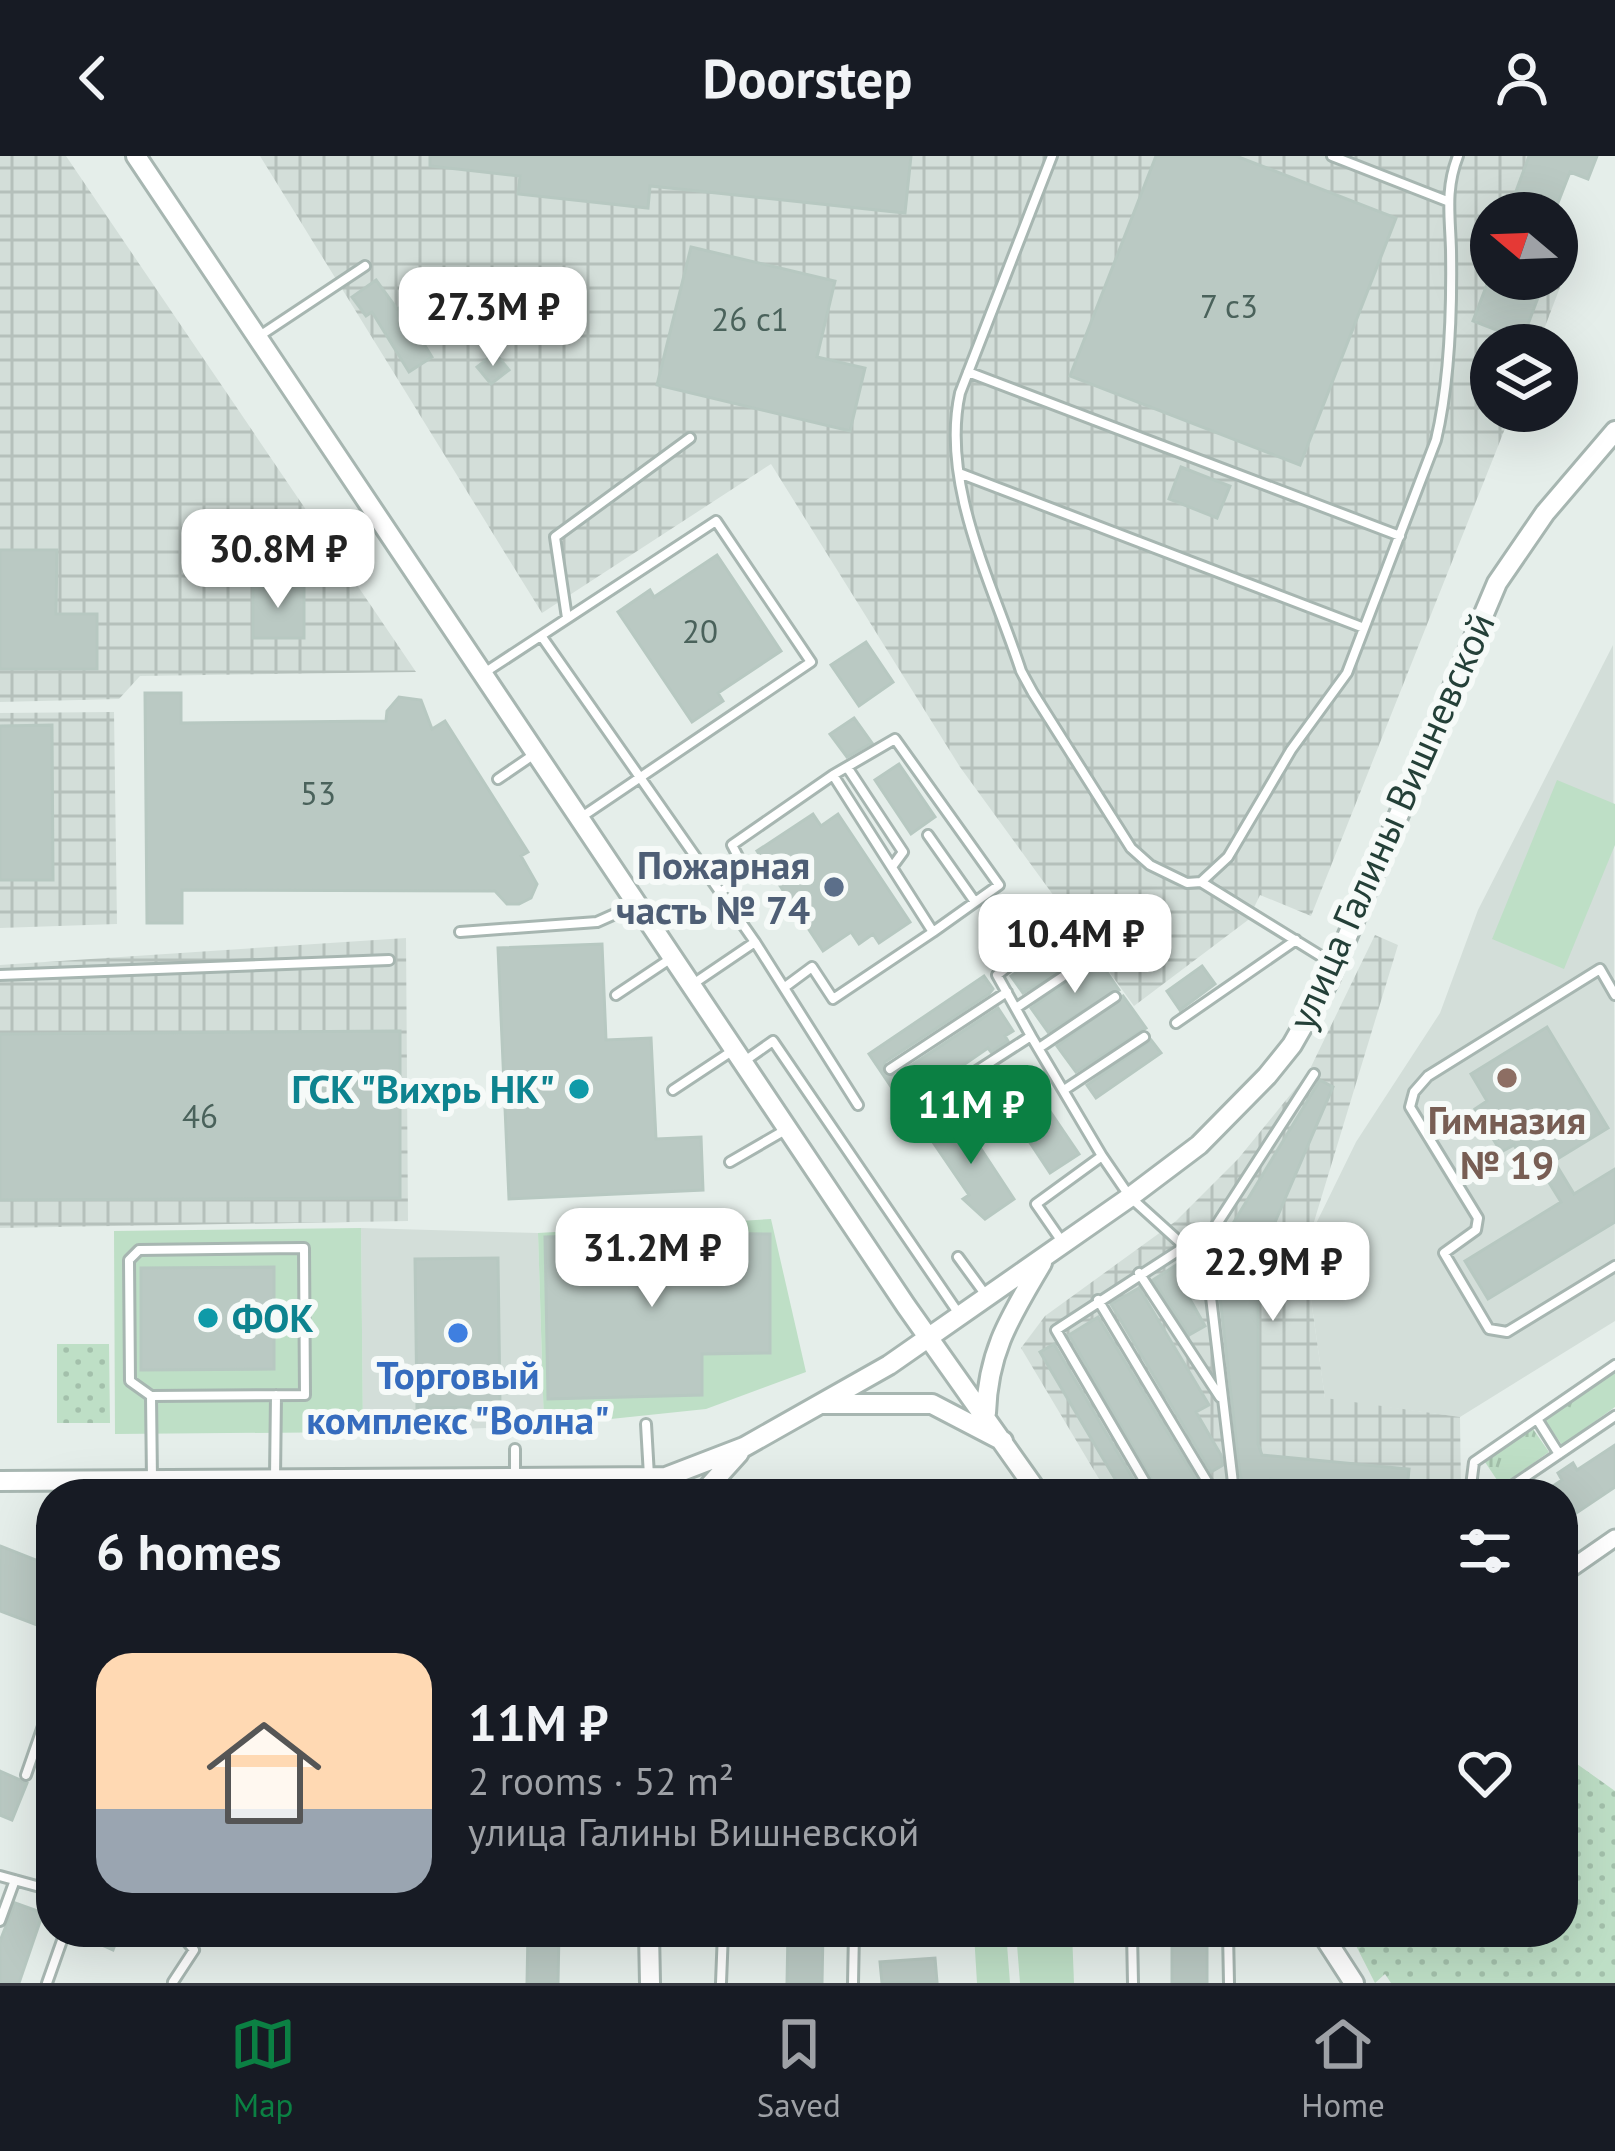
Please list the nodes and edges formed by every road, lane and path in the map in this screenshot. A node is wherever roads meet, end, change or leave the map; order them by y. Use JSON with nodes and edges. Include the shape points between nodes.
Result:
{"nodes":[{"id":1,"x":136,"y":156,"type":"edge"},
{"id":2,"x":1052,"y":156,"type":"edge"},
{"id":3,"x":1332,"y":156,"type":"edge"},
{"id":4,"x":1459,"y":156,"type":"edge"},
{"id":5,"x":1447,"y":201,"type":"junction"},
{"id":6,"x":364,"y":266,"type":"dead end"},
{"id":7,"x":258,"y":338,"type":"junction"},
{"id":8,"x":968,"y":372,"type":"junction"},
{"id":9,"x":1615,"y":431,"type":"edge"},
{"id":10,"x":690,"y":438,"type":"dead end"},
{"id":11,"x":957,"y":472,"type":"junction"},
{"id":12,"x":1400,"y":536,"type":"junction"},
{"id":13,"x":567,"y":618,"type":"junction"},
{"id":14,"x":1364,"y":628,"type":"junction"},
{"id":15,"x":542,"y":637,"type":"junction"},
{"id":16,"x":483,"y":674,"type":"junction"},
{"id":17,"x":536,"y":753,"type":"junction"},
{"id":18,"x":847,"y":767,"type":"junction"},
{"id":19,"x":833,"y":775,"type":"junction"},
{"id":20,"x":499,"y":779,"type":"dead end"},
{"id":21,"x":642,"y":779,"type":"junction"},
{"id":22,"x":580,"y":818,"type":"junction"},
{"id":23,"x":928,"y":835,"type":"dead end"},
{"id":24,"x":892,"y":867,"type":"junction"},
{"id":25,"x":1201,"y":882,"type":"junction"},
{"id":26,"x":721,"y":892,"type":"junction"},
{"id":27,"x":976,"y":902,"type":"junction"},
{"id":28,"x":638,"y":903,"type":"junction"},
{"id":29,"x":1060,"y":927,"type":"dead end"},
{"id":30,"x":460,"y":932,"type":"dead end"},
{"id":31,"x":933,"y":932,"type":"junction"},
{"id":32,"x":1296,"y":940,"type":"junction"},
{"id":33,"x":755,"y":942,"type":"junction"},
{"id":34,"x":674,"y":956,"type":"junction"},
{"id":35,"x":1089,"y":959,"type":"dead end"},
{"id":36,"x":389,"y":960,"type":"dead end"},
{"id":37,"x":1335,"y":965,"type":"junction"},
{"id":38,"x":0,"y":975,"type":"edge"},
{"id":39,"x":693,"y":984,"type":"junction"},
{"id":40,"x":785,"y":987,"type":"junction"},
{"id":41,"x":1007,"y":992,"type":"junction"},
{"id":42,"x":616,"y":994,"type":"dead end"},
{"id":43,"x":1615,"y":995,"type":"edge"},
{"id":44,"x":1115,"y":997,"type":"dead end"},
{"id":45,"x":1016,"y":1008,"type":"junction"},
{"id":46,"x":1176,"y":1023,"type":"dead end"},
{"id":47,"x":1031,"y":1036,"type":"junction"},
{"id":48,"x":1144,"y":1037,"type":"dead end"},
{"id":49,"x":1039,"y":1048,"type":"junction"},
{"id":50,"x":741,"y":1054,"type":"junction"},
{"id":51,"x":890,"y":1069,"type":"dead end"},
{"id":52,"x":1314,"y":1074,"type":"dead end"},
{"id":53,"x":1066,"y":1088,"type":"junction"},
{"id":54,"x":673,"y":1090,"type":"dead end"},
{"id":55,"x":858,"y":1105,"type":"dead end"},
{"id":56,"x":916,"y":1110,"type":"dead end"},
{"id":57,"x":788,"y":1128,"type":"junction"},
{"id":58,"x":1102,"y":1156,"type":"junction"},
{"id":59,"x":730,"y":1162,"type":"dead end"},
{"id":60,"x":1130,"y":1197,"type":"junction"},
{"id":61,"x":1064,"y":1244,"type":"junction"},
{"id":62,"x":1183,"y":1245,"type":"junction"},
{"id":63,"x":958,"y":1257,"type":"dead end"},
{"id":64,"x":1046,"y":1257,"type":"junction"},
{"id":65,"x":1613,"y":1270,"type":"edge"},
{"id":66,"x":1139,"y":1273,"type":"junction"},
{"id":67,"x":987,"y":1297,"type":"junction"},
{"id":68,"x":1098,"y":1299,"type":"junction"},
{"id":69,"x":960,"y":1316,"type":"junction"},
{"id":70,"x":930,"y":1337,"type":"junction"},
{"id":71,"x":1615,"y":1365,"type":"edge"},
{"id":72,"x":276,"y":1395,"type":"junction"},
{"id":73,"x":151,"y":1396,"type":"junction"},
{"id":74,"x":1223,"y":1403,"type":"junction"},
{"id":75,"x":820,"y":1404,"type":"junction"},
{"id":76,"x":986,"y":1413,"type":"junction"},
{"id":77,"x":1615,"y":1416,"type":"edge"},
{"id":78,"x":1537,"y":1419,"type":"junction"},
{"id":79,"x":646,"y":1424,"type":"dead end"},
{"id":80,"x":1006,"y":1443,"type":"junction"},
{"id":81,"x":744,"y":1447,"type":"junction"},
{"id":82,"x":515,"y":1449,"type":"dead end"},
{"id":83,"x":1559,"y":1454,"type":"junction"},
{"id":84,"x":515,"y":1476,"type":"junction"},
{"id":85,"x":546,"y":1476,"type":"junction"},
{"id":86,"x":275,"y":1478,"type":"junction"},
{"id":87,"x":143,"y":1479,"type":"edge"},
{"id":88,"x":260,"y":1479,"type":"edge"},
{"id":89,"x":551,"y":1479,"type":"edge"},
{"id":90,"x":577,"y":1479,"type":"edge"},
{"id":91,"x":649,"y":1479,"type":"edge"},
{"id":92,"x":667,"y":1479,"type":"edge"},
{"id":93,"x":715,"y":1479,"type":"edge"},
{"id":94,"x":1029,"y":1479,"type":"edge"},
{"id":95,"x":1143,"y":1479,"type":"edge"},
{"id":96,"x":1206,"y":1479,"type":"edge"},
{"id":97,"x":1232,"y":1479,"type":"edge"},
{"id":98,"x":1472,"y":1479,"type":"edge"},
{"id":99,"x":1522,"y":1479,"type":"edge"},
{"id":100,"x":0,"y":1481,"type":"edge"},
{"id":101,"x":36,"y":1483,"type":"edge"},
{"id":102,"x":1615,"y":1538,"type":"edge"},
{"id":103,"x":1578,"y":1564,"type":"edge"},
{"id":104,"x":36,"y":1746,"type":"edge"},
{"id":105,"x":26,"y":1775,"type":"dead end"},
{"id":106,"x":0,"y":1876,"type":"edge"},
{"id":107,"x":15,"y":1880,"type":"junction"},
{"id":108,"x":36,"y":1886,"type":"edge"},
{"id":109,"x":0,"y":1921,"type":"edge"},
{"id":110,"x":60,"y":1947,"type":"edge"},
{"id":111,"x":192,"y":1947,"type":"edge"},
{"id":112,"x":650,"y":1947,"type":"edge"},
{"id":113,"x":723,"y":1947,"type":"edge"},
{"id":114,"x":854,"y":1947,"type":"edge"},
{"id":115,"x":1132,"y":1947,"type":"edge"},
{"id":116,"x":1228,"y":1947,"type":"edge"},
{"id":117,"x":1331,"y":1947,"type":"edge"},
{"id":118,"x":173,"y":1982,"type":"edge"},
{"id":119,"x":47,"y":1983,"type":"edge"},
{"id":120,"x":650,"y":1983,"type":"edge"},
{"id":121,"x":721,"y":1983,"type":"edge"},
{"id":122,"x":853,"y":1983,"type":"edge"},
{"id":123,"x":1132,"y":1983,"type":"edge"},
{"id":124,"x":1228,"y":1983,"type":"edge"},
{"id":125,"x":1354,"y":1983,"type":"edge"}],
"edges":[{"from":1,"to":7,"type":"street"},
{"from":2,"to":8,"type":"lane"},
{"from":3,"to":5,"type":"lane"},
{"from":4,"to":5,"type":"lane"},
{"from":5,"to":12,"type":"lane","via":[[1443,410]]},
{"from":6,"to":7,"type":"lane"},
{"from":7,"to":16,"type":"street"},
{"from":8,"to":11,"type":"lane","via":[[954,423]]},
{"from":8,"to":12,"type":"lane"},
{"from":9,"to":37,"type":"street","name":"улица Галины Вишневской","via":[[1497,583]]},
{"from":10,"to":13,"type":"lane","via":[[555,537]]},
{"from":11,"to":14,"type":"lane"},
{"from":11,"to":25,"type":"lane","via":[[1033,693],[1131,848],[1166,875]]},
{"from":12,"to":14,"type":"lane"},
{"from":13,"to":15,"type":"lane"},
{"from":13,"to":21,"type":"lane","via":[[716,521],[811,662]]},
{"from":14,"to":25,"type":"lane","via":[[1347,673],[1237,845]]},
{"from":15,"to":16,"type":"lane"},
{"from":15,"to":21,"type":"lane"},
{"from":16,"to":17,"type":"street"},
{"from":17,"to":20,"type":"lane"},
{"from":17,"to":22,"type":"street"},
{"from":18,"to":19,"type":"lane"},
{"from":18,"to":24,"type":"lane","via":[[903,852]]},
{"from":18,"to":27,"type":"lane","via":[[895,739],[999,885]]},
{"from":19,"to":24,"type":"lane"},
{"from":19,"to":26,"type":"lane","via":[[732,844],[746,872]]},
{"from":21,"to":22,"type":"lane"},
{"from":21,"to":26,"type":"lane"},
{"from":22,"to":28,"type":"street"},
{"from":23,"to":27,"type":"lane"},
{"from":24,"to":31,"type":"lane"},
{"from":25,"to":32,"type":"lane"},
{"from":26,"to":33,"type":"lane"},
{"from":27,"to":31,"type":"lane"},
{"from":28,"to":30,"type":"lane","via":[[597,922]]},
{"from":28,"to":34,"type":"street"},
{"from":29,"to":41,"type":"lane","via":[[998,975]]},
{"from":31,"to":40,"type":"lane","via":[[832,999],[812,968]]},
{"from":32,"to":37,"type":"lane"},
{"from":32,"to":46,"type":"lane"},
{"from":33,"to":39,"type":"lane"},
{"from":33,"to":40,"type":"lane"},
{"from":34,"to":39,"type":"street"},
{"from":34,"to":42,"type":"lane"},
{"from":35,"to":45,"type":"lane"},
{"from":36,"to":38,"type":"lane"},
{"from":37,"to":60,"type":"street","name":"улица Галины Вишневской","via":[[1267,1076]]},
{"from":39,"to":50,"type":"street"},
{"from":40,"to":55,"type":"lane"},
{"from":41,"to":45,"type":"lane"},
{"from":41,"to":51,"type":"lane"},
{"from":43,"to":65,"type":"lane","via":[[1600,969],[1428,1076],[1410,1107],[1478,1219],[1476,1230],[1444,1252],[1489,1329],[1507,1332]]},
{"from":44,"to":49,"type":"lane"},
{"from":45,"to":47,"type":"lane"},
{"from":47,"to":49,"type":"lane"},
{"from":47,"to":56,"type":"lane"},
{"from":48,"to":53,"type":"lane"},
{"from":49,"to":53,"type":"lane"},
{"from":50,"to":54,"type":"lane"},
{"from":50,"to":57,"type":"street"},
{"from":50,"to":69,"type":"lane","via":[[773,1041]]},
{"from":52,"to":62,"type":"lane","via":[[1215,1227]]},
{"from":53,"to":58,"type":"lane"},
{"from":57,"to":59,"type":"lane"},
{"from":57,"to":70,"type":"street"},
{"from":58,"to":60,"type":"lane"},
{"from":58,"to":61,"type":"lane","via":[[1036,1204]]},
{"from":60,"to":61,"type":"street","name":"улица Галины Вишневской"},
{"from":60,"to":62,"type":"lane"},
{"from":61,"to":64,"type":"street","name":"улица Галины Вишневской"},
{"from":62,"to":66,"type":"lane"},
{"from":62,"to":74,"type":"lane","via":[[1209,1280]]},
{"from":63,"to":67,"type":"lane"},
{"from":64,"to":67,"type":"street","name":"улица Галины Вишневской"},
{"from":64,"to":76,"type":"street","via":[[997,1343]]},
{"from":66,"to":68,"type":"lane"},
{"from":66,"to":74,"type":"lane"},
{"from":67,"to":69,"type":"street","name":"улица Галины Вишневской"},
{"from":68,"to":95,"type":"lane","via":[[1056,1330]]},
{"from":68,"to":96,"type":"lane"},
{"from":69,"to":70,"type":"street","name":"улица Галины Вишневской"},
{"from":70,"to":75,"type":"street","name":"улица Галины Вишневской"},
{"from":70,"to":76,"type":"street"},
{"from":71,"to":78,"type":"lane"},
{"from":72,"to":73,"type":"lane"},
{"from":72,"to":73,"type":"lane","via":[[305,1395],[304,1248],[139,1250],[129,1261],[130,1382]]},
{"from":72,"to":86,"type":"lane"},
{"from":73,"to":87,"type":"lane"},
{"from":74,"to":97,"type":"lane"},
{"from":75,"to":80,"type":"street","via":[[932,1404]]},
{"from":75,"to":81,"type":"street","name":"улица Галины Вишневской"},
{"from":76,"to":80,"type":"street"},
{"from":77,"to":83,"type":"lane"},
{"from":78,"to":83,"type":"lane"},
{"from":78,"to":98,"type":"lane","via":[[1474,1462]]},
{"from":79,"to":91,"type":"lane"},
{"from":80,"to":94,"type":"street"},
{"from":81,"to":92,"type":"street","name":"улица Галины Вишневской"},
{"from":81,"to":93,"type":"street"},
{"from":82,"to":84,"type":"lane"},
{"from":83,"to":99,"type":"lane"},
{"from":84,"to":85,"type":"street","name":"улица Галины Вишневской"},
{"from":84,"to":86,"type":"street","name":"улица Галины Вишневской"},
{"from":85,"to":89,"type":"street"},
{"from":85,"to":90,"type":"street","name":"улица Галины Вишневской"},
{"from":86,"to":88,"type":"street","name":"улица Галины Вишневской"},
{"from":100,"to":101,"type":"street","name":"улица Галины Вишневской"},
{"from":102,"to":103,"type":"street"},
{"from":104,"to":105,"type":"lane"},
{"from":106,"to":107,"type":"lane"},
{"from":107,"to":108,"type":"lane"},
{"from":107,"to":109,"type":"lane"},
{"from":110,"to":119,"type":"lane"},
{"from":111,"to":118,"type":"lane"},
{"from":112,"to":120,"type":"street"},
{"from":113,"to":121,"type":"lane"},
{"from":114,"to":122,"type":"lane"},
{"from":115,"to":123,"type":"lane"},
{"from":116,"to":124,"type":"lane"},
{"from":117,"to":125,"type":"street"}]}
